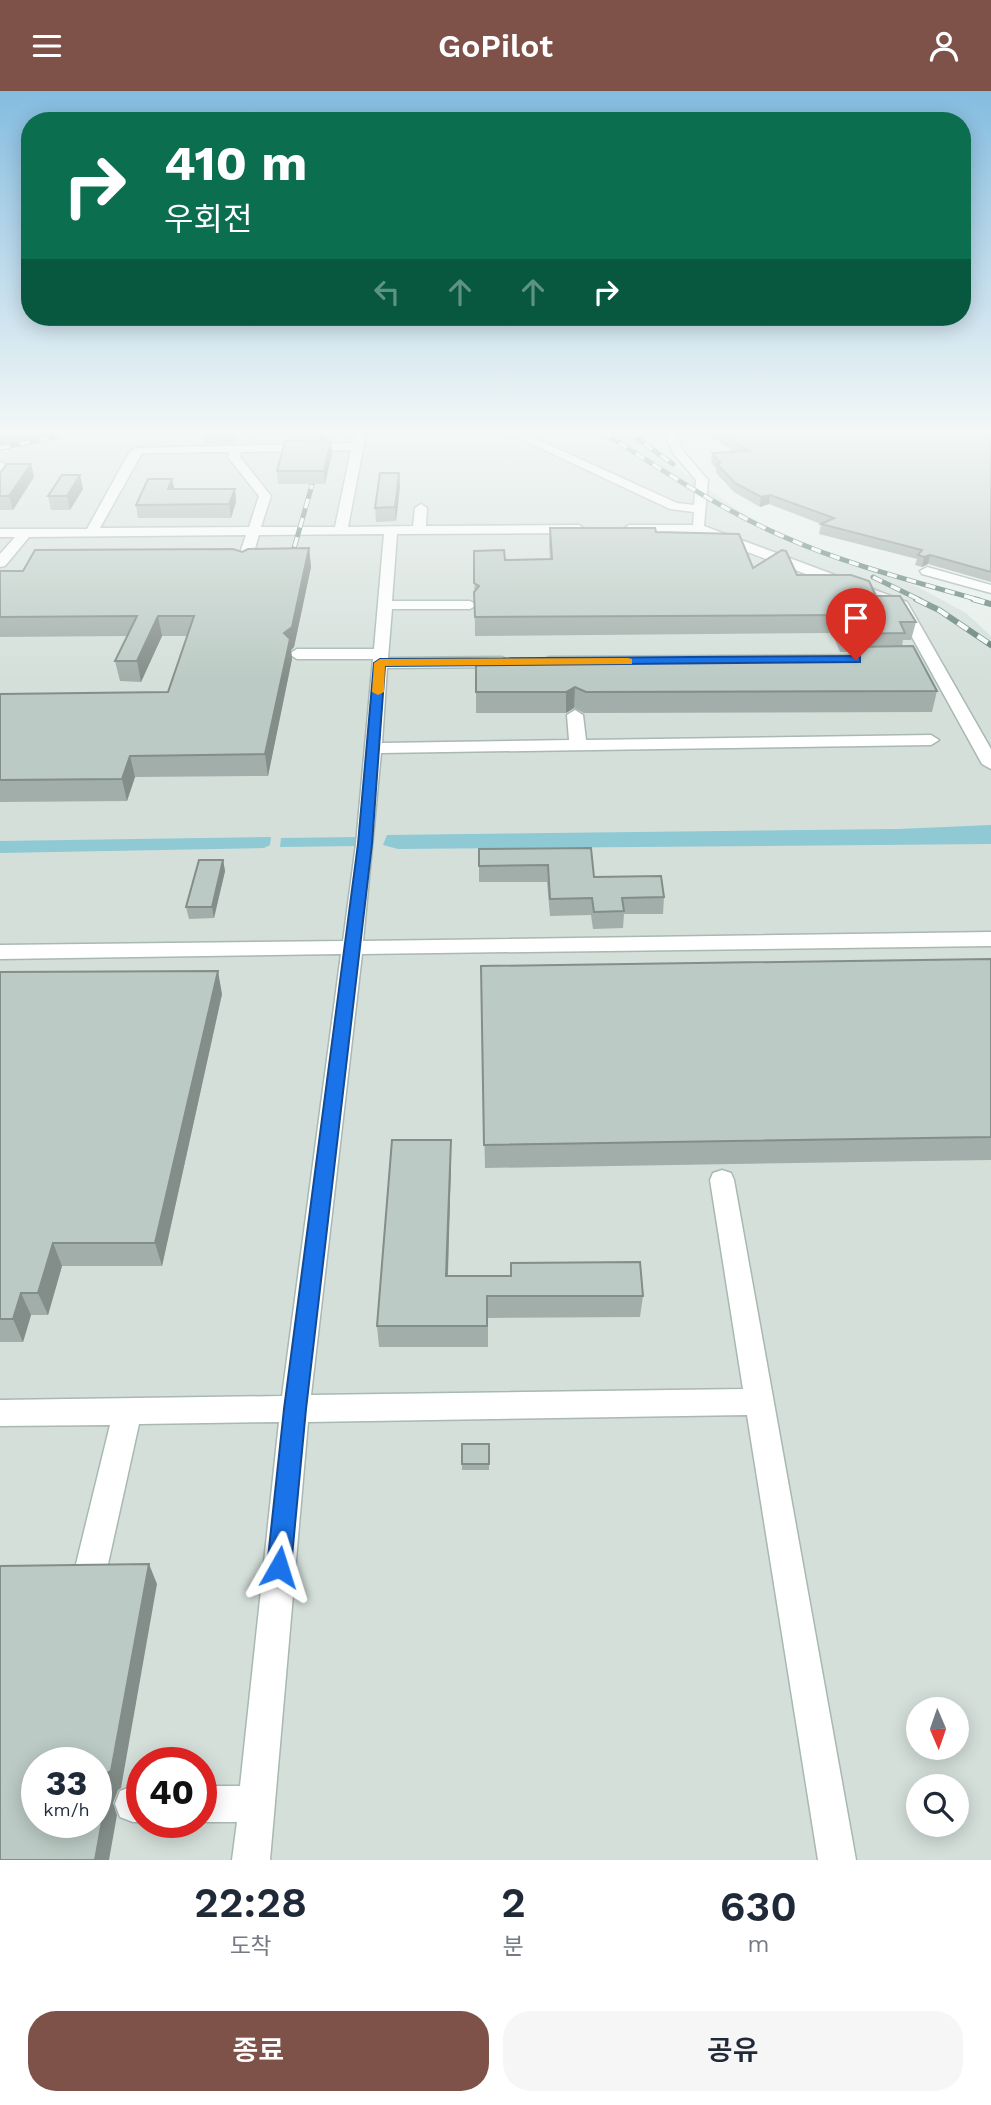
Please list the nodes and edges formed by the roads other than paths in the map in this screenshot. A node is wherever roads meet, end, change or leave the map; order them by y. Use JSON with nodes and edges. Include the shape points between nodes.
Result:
{"nodes":[{"id":1,"x":101,"y":515,"type":"edge"},
{"id":2,"x":258,"y":515,"type":"edge"},
{"id":3,"x":344,"y":515,"type":"edge"},
{"id":4,"x":420,"y":515,"type":"edge"},
{"id":5,"x":699,"y":515,"type":"edge"},
{"id":6,"x":571,"y":529,"type":"junction"},
{"id":7,"x":663,"y":529,"type":"junction"},
{"id":8,"x":699,"y":529,"type":"junction"},
{"id":9,"x":419,"y":530,"type":"junction"},
{"id":10,"x":252,"y":531,"type":"junction"},
{"id":11,"x":341,"y":531,"type":"junction"},
{"id":12,"x":391,"y":531,"type":"junction"},
{"id":13,"x":0,"y":533,"type":"edge"},
{"id":14,"x":25,"y":533,"type":"junction"},
{"id":15,"x":91,"y":533,"type":"junction"},
{"id":16,"x":667,"y":547,"type":"edge"},
{"id":17,"x":579,"y":548,"type":"edge"},
{"id":18,"x":0,"y":563,"type":"edge"},
{"id":19,"x":243,"y":565,"type":"edge"},
{"id":20,"x":927,"y":571,"type":"dead end"},
{"id":21,"x":991,"y":589,"type":"edge"},
{"id":22,"x":385,"y":605,"type":"junction"},
{"id":23,"x":470,"y":605,"type":"dead end"},
{"id":24,"x":297,"y":655,"type":"dead end"},
{"id":25,"x":380,"y":658,"type":"junction"},
{"id":26,"x":731,"y":660,"type":"junction"},
{"id":27,"x":891,"y":660,"type":"edge"},
{"id":28,"x":570,"y":661,"type":"junction"},
{"id":29,"x":571,"y":680,"type":"edge"},
{"id":30,"x":735,"y":680,"type":"edge"},
{"id":31,"x":575,"y":715,"type":"dead end"},
{"id":32,"x":931,"y":740,"type":"dead end"},
{"id":33,"x":578,"y":744,"type":"junction"},
{"id":34,"x":373,"y":748,"type":"junction"},
{"id":35,"x":991,"y":764,"type":"edge"},
{"id":36,"x":989,"y":943,"type":"edge"},
{"id":37,"x":352,"y":949,"type":"junction"},
{"id":38,"x":0,"y":952,"type":"edge"},
{"id":39,"x":722,"y":1180,"type":"dead end"},
{"id":40,"x":760,"y":1402,"type":"junction"},
{"id":41,"x":295,"y":1409,"type":"junction"},
{"id":42,"x":128,"y":1411,"type":"junction"},
{"id":43,"x":0,"y":1413,"type":"edge"},
{"id":44,"x":92,"y":1563,"type":"edge"},
{"id":45,"x":217,"y":1804,"type":"edge"},
{"id":46,"x":256,"y":1804,"type":"junction"},
{"id":47,"x":251,"y":1860,"type":"edge"},
{"id":48,"x":837,"y":1860,"type":"edge"}],
"edges":[{"from":1,"to":15,"type":"street"},
{"from":2,"to":10,"type":"street"},
{"from":3,"to":11,"type":"street"},
{"from":4,"to":9,"type":"street"},
{"from":5,"to":8,"type":"street"},
{"from":6,"to":7,"type":"street"},
{"from":6,"to":9,"type":"street"},
{"from":6,"to":17,"type":"street"},
{"from":7,"to":8,"type":"street"},
{"from":7,"to":16,"type":"street"},
{"from":8,"to":35,"type":"street","via":[[902,605],[925,659]]},
{"from":9,"to":12,"type":"street"},
{"from":10,"to":11,"type":"street"},
{"from":10,"to":15,"type":"street"},
{"from":10,"to":19,"type":"street"},
{"from":11,"to":12,"type":"street"},
{"from":12,"to":22,"type":"street"},
{"from":13,"to":14,"type":"street"},
{"from":14,"to":15,"type":"street"},
{"from":14,"to":18,"type":"street"},
{"from":20,"to":21,"type":"street"},
{"from":22,"to":23,"type":"street"},
{"from":22,"to":25,"type":"street"},
{"from":24,"to":25,"type":"street"},
{"from":25,"to":28,"type":"street"},
{"from":25,"to":34,"type":"street"},
{"from":26,"to":27,"type":"street"},
{"from":26,"to":28,"type":"street"},
{"from":26,"to":30,"type":"street"},
{"from":28,"to":29,"type":"street"},
{"from":31,"to":33,"type":"street"},
{"from":32,"to":33,"type":"street"},
{"from":33,"to":34,"type":"street"},
{"from":34,"to":37,"type":"street"},
{"from":36,"to":37,"type":"street"},
{"from":37,"to":38,"type":"street"},
{"from":37,"to":41,"type":"street"},
{"from":39,"to":40,"type":"street"},
{"from":40,"to":41,"type":"street"},
{"from":40,"to":48,"type":"street"},
{"from":41,"to":42,"type":"street"},
{"from":41,"to":46,"type":"street"},
{"from":42,"to":43,"type":"street"},
{"from":42,"to":44,"type":"street"},
{"from":45,"to":46,"type":"street"},
{"from":46,"to":47,"type":"street"}]}
